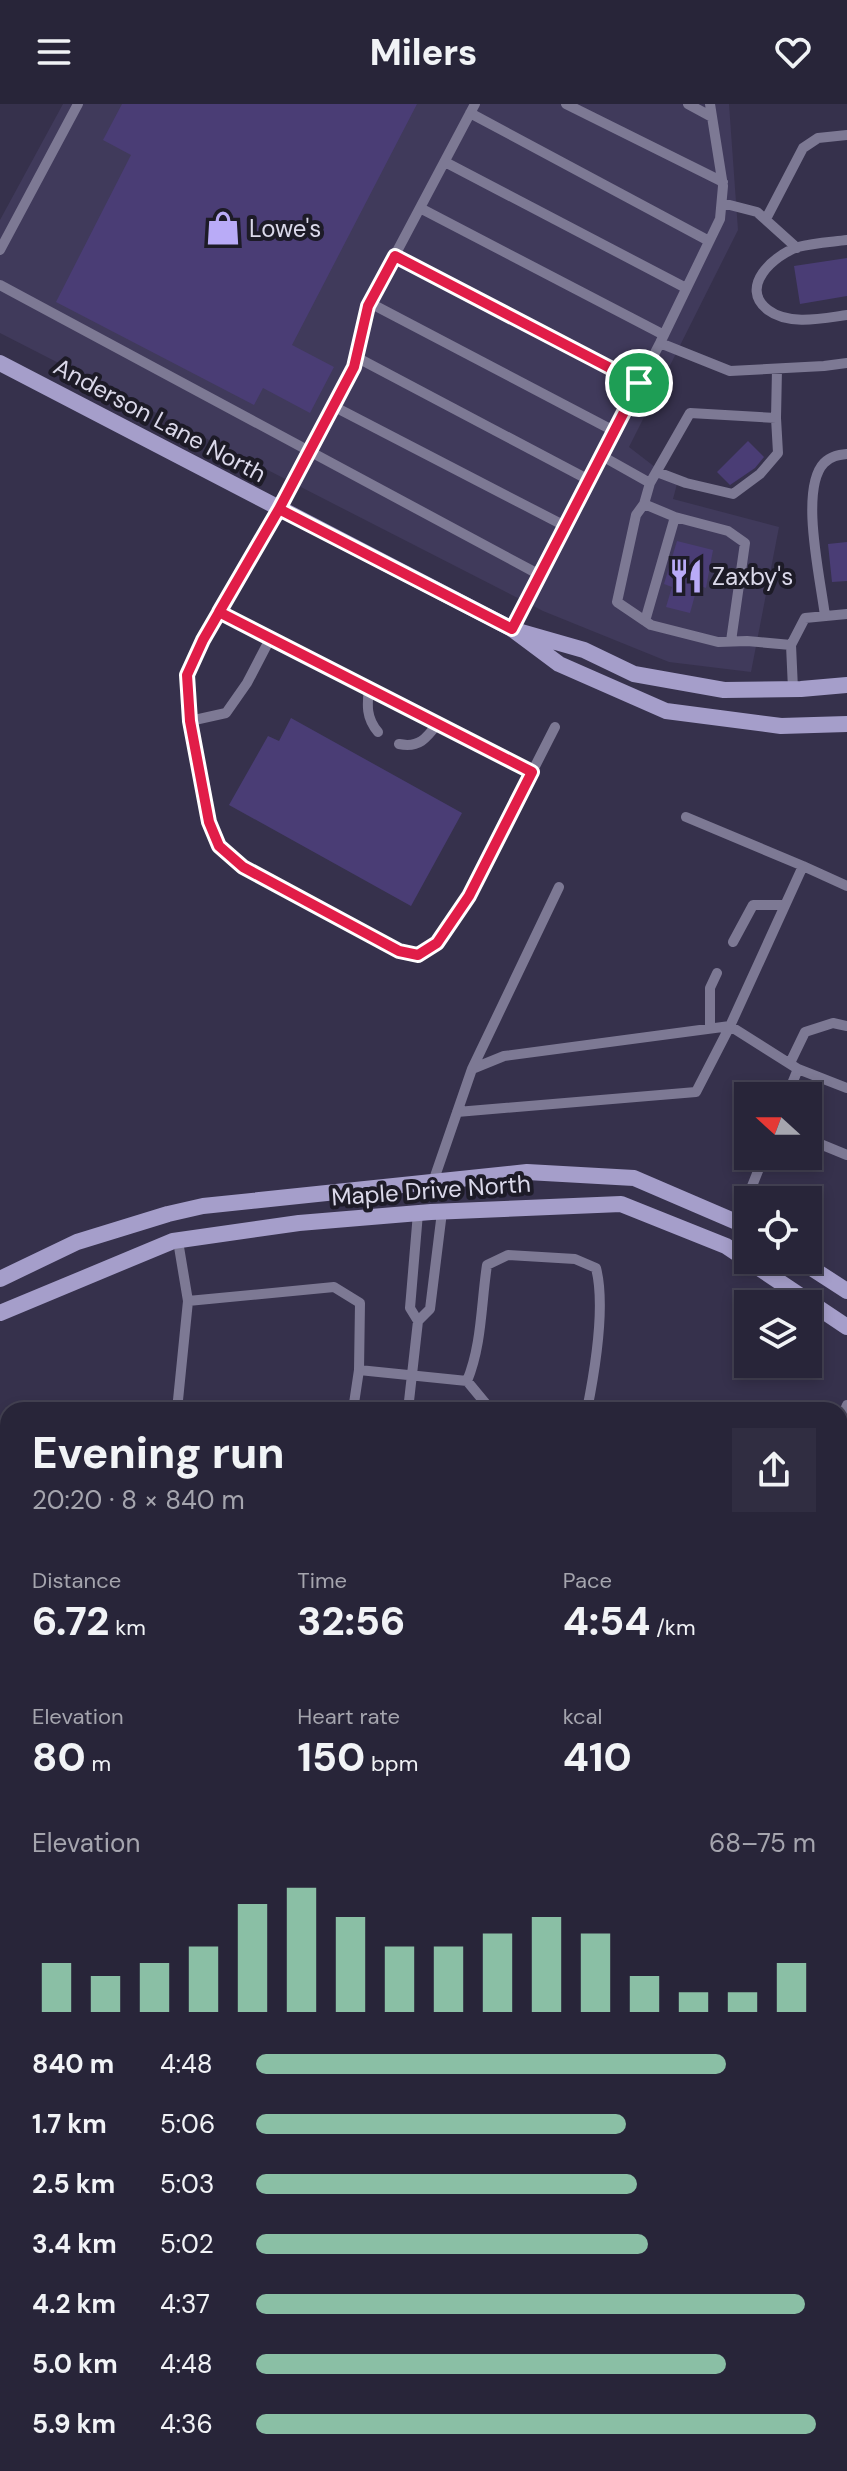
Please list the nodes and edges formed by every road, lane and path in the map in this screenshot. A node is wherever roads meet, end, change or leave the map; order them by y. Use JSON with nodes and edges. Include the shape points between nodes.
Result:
{"nodes":[{"id":1,"x":78,"y":104,"type":"edge"},
{"id":2,"x":566,"y":104,"type":"edge"},
{"id":3,"x":688,"y":104,"type":"edge"},
{"id":4,"x":710,"y":104,"type":"edge"},
{"id":5,"x":473,"y":109,"type":"edge"},
{"id":6,"x":712,"y":117,"type":"junction"},
{"id":7,"x":847,"y":135,"type":"edge"},
{"id":8,"x":445,"y":162,"type":"junction"},
{"id":9,"x":723,"y":182,"type":"junction"},
{"id":10,"x":722,"y":203,"type":"junction"},
{"id":11,"x":420,"y":208,"type":"junction"},
{"id":12,"x":766,"y":219,"type":"junction"},
{"id":13,"x":847,"y":240,"type":"edge"},
{"id":14,"x":709,"y":241,"type":"junction"},
{"id":15,"x":797,"y":248,"type":"junction"},
{"id":16,"x":0,"y":250,"type":"edge"},
{"id":17,"x":395,"y":256,"type":"junction"},
{"id":18,"x":0,"y":285,"type":"edge"},
{"id":19,"x":686,"y":288,"type":"junction"},
{"id":20,"x":370,"y":303,"type":"junction"},
{"id":21,"x":847,"y":315,"type":"edge"},
{"id":22,"x":662,"y":339,"type":"junction"},
{"id":23,"x":356,"y":357,"type":"junction"},
{"id":24,"x":0,"y":363,"type":"edge"},
{"id":25,"x":847,"y":363,"type":"edge"},
{"id":26,"x":777,"y":369,"type":"junction"},
{"id":27,"x":639,"y":383,"type":"junction"},
{"id":28,"x":333,"y":406,"type":"junction"},
{"id":29,"x":776,"y":418,"type":"junction"},
{"id":30,"x":614,"y":431,"type":"junction"},
{"id":31,"x":310,"y":450,"type":"junction"},
{"id":32,"x":847,"y":454,"type":"edge"},
{"id":33,"x":602,"y":456,"type":"junction"},
{"id":34,"x":657,"y":472,"type":"junction"},
{"id":35,"x":589,"y":480,"type":"junction"},
{"id":36,"x":650,"y":483,"type":"junction"},
{"id":37,"x":644,"y":504,"type":"junction"},
{"id":38,"x":279,"y":509,"type":"junction"},
{"id":39,"x":675,"y":517,"type":"junction"},
{"id":40,"x":565,"y":526,"type":"junction"},
{"id":41,"x":540,"y":575,"type":"junction"},
{"id":42,"x":219,"y":612,"type":"junction"},
{"id":43,"x":847,"y":614,"type":"edge"},
{"id":44,"x":825,"y":616,"type":"junction"},
{"id":45,"x":645,"y":621,"type":"junction"},
{"id":46,"x":512,"y":629,"type":"junction"},
{"id":47,"x":271,"y":637,"type":"junction"},
{"id":48,"x":731,"y":641,"type":"junction"},
{"id":49,"x":791,"y":645,"type":"junction"},
{"id":50,"x":847,"y":685,"type":"edge"},
{"id":51,"x":369,"y":688,"type":"junction"},
{"id":52,"x":793,"y":689,"type":"junction"},
{"id":53,"x":190,"y":721,"type":"junction"},
{"id":54,"x":438,"y":723,"type":"junction"},
{"id":55,"x":847,"y":724,"type":"edge"},
{"id":56,"x":555,"y":727,"type":"dead end"},
{"id":57,"x":378,"y":732,"type":"dead end"},
{"id":58,"x":399,"y":744,"type":"dead end"},
{"id":59,"x":532,"y":772,"type":"junction"},
{"id":60,"x":686,"y":817,"type":"dead end"},
{"id":61,"x":803,"y":866,"type":"junction"},
{"id":62,"x":847,"y":886,"type":"edge"},
{"id":63,"x":559,"y":887,"type":"dead end"},
{"id":64,"x":785,"y":905,"type":"junction"},
{"id":65,"x":733,"y":942,"type":"dead end"},
{"id":66,"x":717,"y":973,"type":"dead end"},
{"id":67,"x":730,"y":1026,"type":"junction"},
{"id":68,"x":847,"y":1026,"type":"edge"},
{"id":69,"x":710,"y":1028,"type":"junction"},
{"id":70,"x":794,"y":1066,"type":"junction"},
{"id":71,"x":472,"y":1069,"type":"junction"},
{"id":72,"x":790,"y":1082,"type":"edge"},
{"id":73,"x":847,"y":1088,"type":"edge"},
{"id":74,"x":457,"y":1112,"type":"junction"},
{"id":75,"x":822,"y":1145,"type":"edge"},
{"id":76,"x":847,"y":1155,"type":"edge"},
{"id":77,"x":433,"y":1182,"type":"junction"},
{"id":78,"x":430,"y":1212,"type":"junction"},
{"id":79,"x":168,"y":1214,"type":"junction"},
{"id":80,"x":734,"y":1220,"type":"edge"},
{"id":81,"x":734,"y":1236,"type":"edge"},
{"id":82,"x":176,"y":1241,"type":"junction"},
{"id":83,"x":726,"y":1246,"type":"junction"},
{"id":84,"x":821,"y":1274,"type":"edge"},
{"id":85,"x":0,"y":1279,"type":"edge"},
{"id":86,"x":847,"y":1291,"type":"edge"},
{"id":87,"x":188,"y":1301,"type":"junction"},
{"id":88,"x":0,"y":1313,"type":"edge"},
{"id":89,"x":418,"y":1321,"type":"junction"},
{"id":90,"x":847,"y":1327,"type":"edge"},
{"id":91,"x":359,"y":1370,"type":"junction"},
{"id":92,"x":412,"y":1376,"type":"junction"},
{"id":93,"x":467,"y":1381,"type":"junction"},
{"id":94,"x":178,"y":1402,"type":"edge"},
{"id":95,"x":354,"y":1402,"type":"edge"},
{"id":96,"x":409,"y":1402,"type":"edge"},
{"id":97,"x":484,"y":1402,"type":"edge"},
{"id":98,"x":588,"y":1402,"type":"edge"}],
"edges":[{"from":1,"to":16,"type":"lane"},
{"from":2,"to":9,"type":"lane"},
{"from":3,"to":6,"type":"lane"},
{"from":4,"to":6,"type":"lane"},
{"from":5,"to":8,"type":"lane"},
{"from":5,"to":14,"type":"lane"},
{"from":6,"to":9,"type":"lane"},
{"from":7,"to":12,"type":"lane","via":[[818,138],[803,148]]},
{"from":8,"to":11,"type":"lane"},
{"from":8,"to":19,"type":"lane"},
{"from":9,"to":10,"type":"lane"},
{"from":10,"to":12,"type":"lane"},
{"from":10,"to":14,"type":"lane"},
{"from":11,"to":17,"type":"lane"},
{"from":11,"to":22,"type":"lane"},
{"from":12,"to":15,"type":"lane"},
{"from":13,"to":15,"type":"lane"},
{"from":14,"to":19,"type":"lane"},
{"from":15,"to":21,"type":"lane","via":[[761,272],[759,297],[767,310],[808,319]]},
{"from":17,"to":20,"type":"lane"},
{"from":17,"to":27,"type":"lane"},
{"from":18,"to":31,"type":"lane"},
{"from":19,"to":22,"type":"lane"},
{"from":20,"to":23,"type":"lane"},
{"from":20,"to":30,"type":"lane"},
{"from":22,"to":26,"type":"lane","via":[[730,371]]},
{"from":22,"to":27,"type":"lane"},
{"from":23,"to":28,"type":"lane"},
{"from":23,"to":35,"type":"lane"},
{"from":24,"to":38,"type":"street","name":"Anderson Lane North"},
{"from":25,"to":26,"type":"lane"},
{"from":26,"to":29,"type":"lane"},
{"from":27,"to":30,"type":"lane"},
{"from":28,"to":31,"type":"lane"},
{"from":28,"to":40,"type":"lane"},
{"from":29,"to":34,"type":"lane","via":[[690,413]]},
{"from":29,"to":34,"type":"lane","via":[[778,453],[733,494]]},
{"from":30,"to":33,"type":"lane"},
{"from":31,"to":38,"type":"lane"},
{"from":31,"to":41,"type":"lane"},
{"from":32,"to":44,"type":"lane","via":[[822,465],[811,508]]},
{"from":33,"to":35,"type":"lane"},
{"from":33,"to":36,"type":"lane"},
{"from":34,"to":36,"type":"lane"},
{"from":35,"to":40,"type":"lane"},
{"from":36,"to":37,"type":"lane"},
{"from":37,"to":39,"type":"lane"},
{"from":37,"to":45,"type":"lane","via":[[636,515],[617,602]]},
{"from":38,"to":42,"type":"lane"},
{"from":38,"to":46,"type":"street","name":"Anderson Lane North"},
{"from":39,"to":45,"type":"lane"},
{"from":39,"to":48,"type":"lane","via":[[728,531],[745,543]]},
{"from":40,"to":41,"type":"lane"},
{"from":41,"to":46,"type":"lane"},
{"from":42,"to":47,"type":"lane"},
{"from":42,"to":53,"type":"lane","via":[[187,675]]},
{"from":43,"to":44,"type":"lane"},
{"from":44,"to":49,"type":"lane","via":[[805,618]]},
{"from":45,"to":48,"type":"lane"},
{"from":46,"to":52,"type":"street","name":"Anderson Lane North","via":[[584,650],[634,674],[724,690]]},
{"from":46,"to":55,"type":"street","name":"Anderson Lane North","via":[[559,664],[666,711],[781,726]]},
{"from":47,"to":51,"type":"lane"},
{"from":47,"to":53,"type":"lane","via":[[226,713]]},
{"from":48,"to":49,"type":"lane"},
{"from":49,"to":52,"type":"lane"},
{"from":50,"to":52,"type":"street","name":"Anderson Lane North"},
{"from":51,"to":54,"type":"lane"},
{"from":51,"to":57,"type":"lane","via":[[366,709]]},
{"from":53,"to":59,"type":"lane","via":[[209,822],[219,846],[243,867],[399,951],[418,955],[437,943],[469,896]]},
{"from":54,"to":58,"type":"lane","via":[[425,741],[411,747]]},
{"from":54,"to":59,"type":"lane"},
{"from":56,"to":59,"type":"lane"},
{"from":60,"to":61,"type":"lane"},
{"from":61,"to":62,"type":"lane"},
{"from":61,"to":64,"type":"lane"},
{"from":63,"to":71,"type":"lane"},
{"from":64,"to":65,"type":"lane","via":[[753,905]]},
{"from":64,"to":67,"type":"lane"},
{"from":66,"to":69,"type":"lane","via":[[710,988]]},
{"from":67,"to":69,"type":"lane"},
{"from":67,"to":70,"type":"lane"},
{"from":67,"to":74,"type":"lane","via":[[696,1092]]},
{"from":68,"to":70,"type":"lane","via":[[833,1023],[805,1032]]},
{"from":69,"to":71,"type":"lane","via":[[504,1056]]},
{"from":70,"to":72,"type":"lane"},
{"from":70,"to":73,"type":"lane"},
{"from":71,"to":74,"type":"lane"},
{"from":74,"to":77,"type":"lane"},
{"from":75,"to":76,"type":"lane"},
{"from":77,"to":78,"type":"street"},
{"from":77,"to":79,"type":"street","name":"Maple Drive North"},
{"from":77,"to":80,"type":"street","name":"Maple Drive North","via":[[527,1172],[634,1178]]},
{"from":78,"to":82,"type":"street","name":"Maple Drive North"},
{"from":78,"to":83,"type":"street","name":"Maple Drive North","via":[[621,1204]]},
{"from":78,"to":89,"type":"lane","via":[[410,1308]]},
{"from":78,"to":89,"type":"lane","via":[[430,1309]]},
{"from":79,"to":82,"type":"street"},
{"from":79,"to":85,"type":"street","name":"Maple Drive North","via":[[77,1242]]},
{"from":81,"to":83,"type":"street"},
{"from":82,"to":87,"type":"lane"},
{"from":82,"to":88,"type":"street","name":"Maple Drive North"},
{"from":83,"to":90,"type":"street","name":"Maple Drive North"},
{"from":84,"to":86,"type":"street"},
{"from":87,"to":91,"type":"lane","via":[[334,1287],[360,1303]]},
{"from":87,"to":94,"type":"lane"},
{"from":89,"to":92,"type":"lane"},
{"from":91,"to":92,"type":"lane"},
{"from":91,"to":95,"type":"lane"},
{"from":92,"to":93,"type":"lane"},
{"from":92,"to":96,"type":"lane"},
{"from":93,"to":97,"type":"lane"},
{"from":93,"to":98,"type":"lane","via":[[476,1359],[487,1265],[508,1255],[575,1259],[596,1268],[601,1287]]}]}
